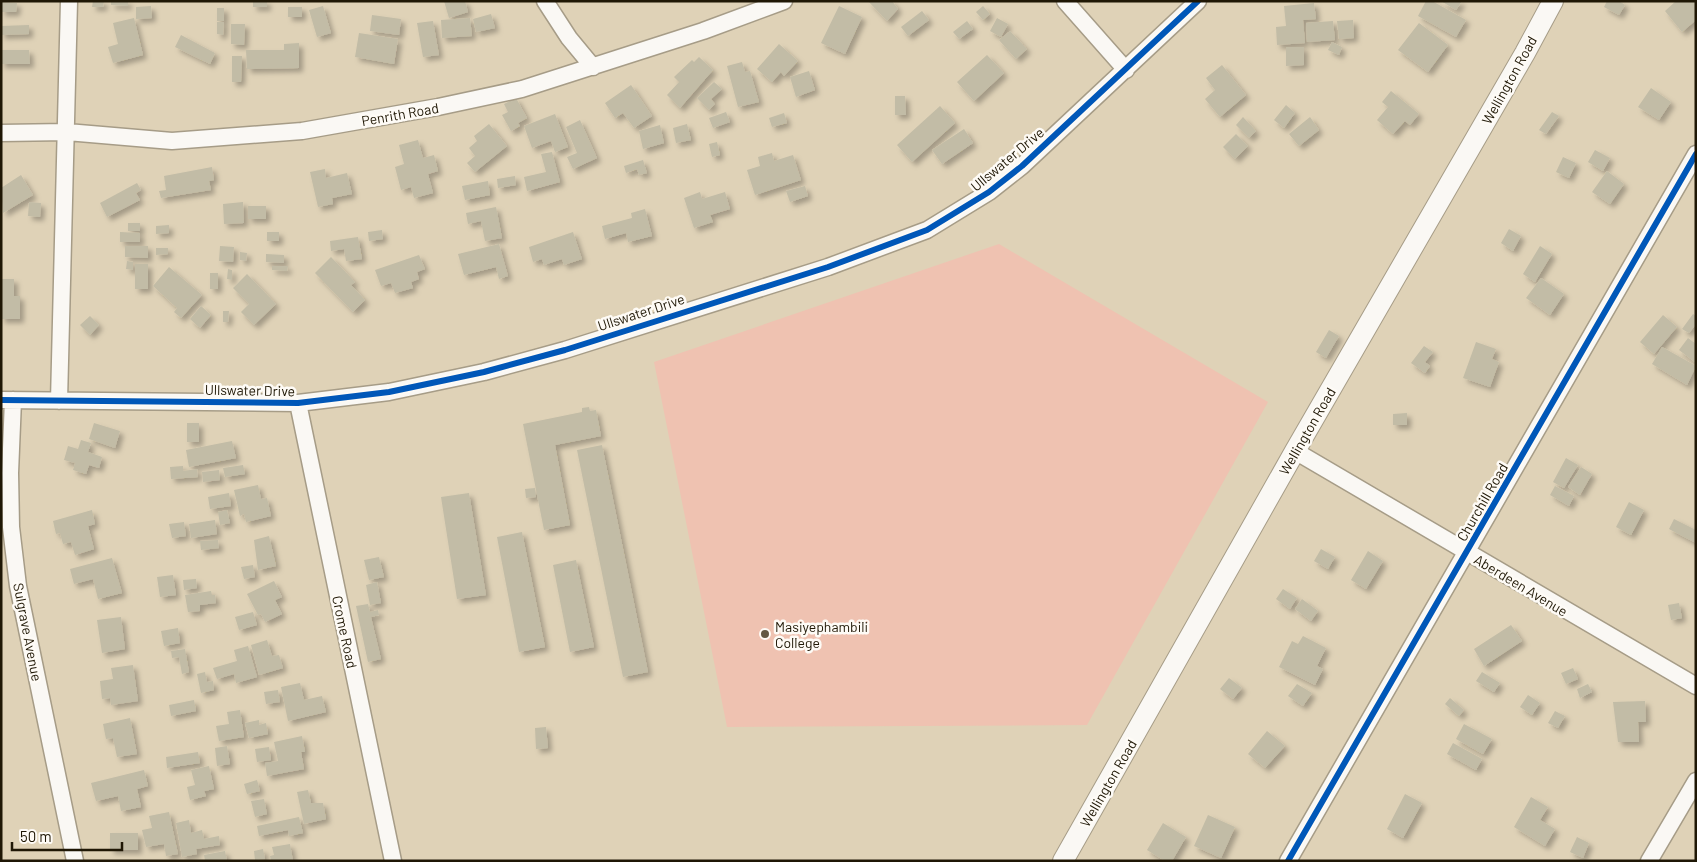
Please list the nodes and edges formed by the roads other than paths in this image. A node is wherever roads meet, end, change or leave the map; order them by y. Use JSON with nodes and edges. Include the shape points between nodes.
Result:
{"nodes":[{"id":1,"x":69,"y":1,"type":"edge"},
{"id":2,"x":545,"y":1,"type":"edge"},
{"id":3,"x":784,"y":1,"type":"edge"},
{"id":4,"x":1065,"y":1,"type":"edge"},
{"id":5,"x":1198,"y":1,"type":"edge"},
{"id":6,"x":1553,"y":1,"type":"edge"},
{"id":7,"x":593,"y":67,"type":"junction"},
{"id":8,"x":1126,"y":70,"type":"junction"},
{"id":9,"x":67,"y":132,"type":"junction"},
{"id":10,"x":1,"y":133,"type":"edge"},
{"id":11,"x":1696,"y":154,"type":"edge"},
{"id":12,"x":7,"y":400,"type":"edge"},
{"id":13,"x":59,"y":400,"type":"junction"},
{"id":14,"x":298,"y":403,"type":"junction"},
{"id":15,"x":1295,"y":451,"type":"junction"},
{"id":16,"x":1467,"y":553,"type":"junction"},
{"id":17,"x":1696,"y":686,"type":"edge"},
{"id":18,"x":1696,"y":781,"type":"edge"},
{"id":19,"x":75,"y":861,"type":"edge"},
{"id":20,"x":393,"y":861,"type":"edge"},
{"id":21,"x":1063,"y":861,"type":"edge"},
{"id":22,"x":1288,"y":861,"type":"edge"},
{"id":23,"x":1649,"y":861,"type":"edge"}],
"edges":[{"from":1,"to":9,"type":"street"},
{"from":2,"to":7,"type":"street","via":[[568,38]]},
{"from":3,"to":7,"type":"street","name":"Penrith Road"},
{"from":4,"to":8,"type":"street"},
{"from":5,"to":8,"type":"street","name":"Ullswater Drive"},
{"from":6,"to":15,"type":"main road","name":"Wellington Road"},
{"from":7,"to":9,"type":"street","name":"Penrith Road","via":[[522,89],[302,131],[172,141]]},
{"from":8,"to":14,"type":"street","name":"Ullswater Drive","via":[[1022,166],[989,192],[928,230],[828,267],[565,350],[484,372],[389,392]]},
{"from":9,"to":10,"type":"street","name":"Penrith Road"},
{"from":9,"to":13,"type":"street"},
{"from":11,"to":16,"type":"street","name":"Churchill Road"},
{"from":12,"to":13,"type":"street","name":"Ullswater Drive"},
{"from":12,"to":19,"type":"street","name":"Sulgrave Avenue","via":[[10,518],[18,586]]},
{"from":13,"to":14,"type":"street","name":"Ullswater Drive"},
{"from":14,"to":20,"type":"street","name":"Crome Road"},
{"from":15,"to":16,"type":"street","name":"Aberdeen Avenue"},
{"from":15,"to":21,"type":"main road","name":"Wellington Road"},
{"from":16,"to":17,"type":"street","name":"Aberdeen Avenue"},
{"from":16,"to":22,"type":"street","name":"Churchill Road"},
{"from":18,"to":23,"type":"street"}]}
